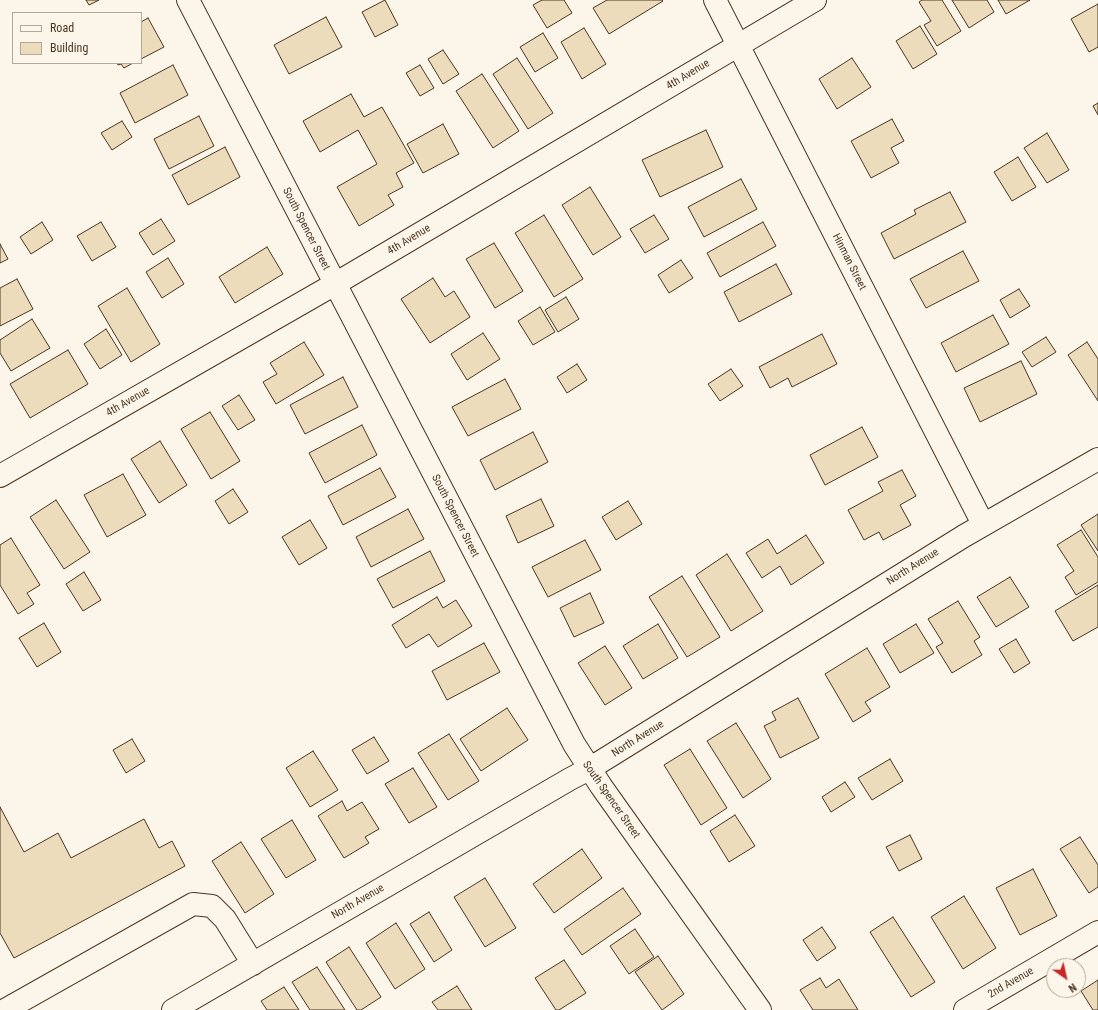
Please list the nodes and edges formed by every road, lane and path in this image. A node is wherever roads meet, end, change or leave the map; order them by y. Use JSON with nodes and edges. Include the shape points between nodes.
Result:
{"nodes":[{"id":1,"x":188,"y":0,"type":"edge"},
{"id":2,"x":715,"y":0,"type":"edge"},
{"id":3,"x":815,"y":0,"type":"edge"},
{"id":4,"x":738,"y":46,"type":"junction"},
{"id":5,"x":335,"y":284,"type":"junction"},
{"id":6,"x":1098,"y":459,"type":"edge"},
{"id":7,"x":0,"y":476,"type":"edge"},
{"id":8,"x":983,"y":524,"type":"junction"},
{"id":9,"x":589,"y":769,"type":"junction"},
{"id":10,"x":1098,"y":932,"type":"edge"},
{"id":11,"x":253,"y":964,"type":"junction"},
{"id":12,"x":5,"y":1010,"type":"edge"},
{"id":13,"x":173,"y":1010,"type":"edge"},
{"id":14,"x":760,"y":1010,"type":"edge"},
{"id":15,"x":965,"y":1010,"type":"edge"}],
"edges":[{"from":1,"to":5,"type":"street","name":"South Spencer Street"},
{"from":2,"to":4,"type":"street","name":"Hinman Street"},
{"from":3,"to":4,"type":"street","name":"4th Avenue"},
{"from":4,"to":5,"type":"street","name":"4th Avenue"},
{"from":4,"to":8,"type":"street","name":"Hinman Street"},
{"from":5,"to":7,"type":"street","name":"4th Avenue"},
{"from":5,"to":9,"type":"street","name":"South Spencer Street"},
{"from":6,"to":8,"type":"street","name":"North Avenue"},
{"from":8,"to":9,"type":"street","name":"North Avenue"},
{"from":9,"to":11,"type":"street","name":"North Avenue"},
{"from":9,"to":14,"type":"street","name":"South Spencer Street"},
{"from":10,"to":15,"type":"street","name":"2nd Avenue"},
{"from":11,"to":12,"type":"street","via":[[225,919],[212,906],[193,904]]},
{"from":11,"to":13,"type":"street","name":"North Avenue"}]}
